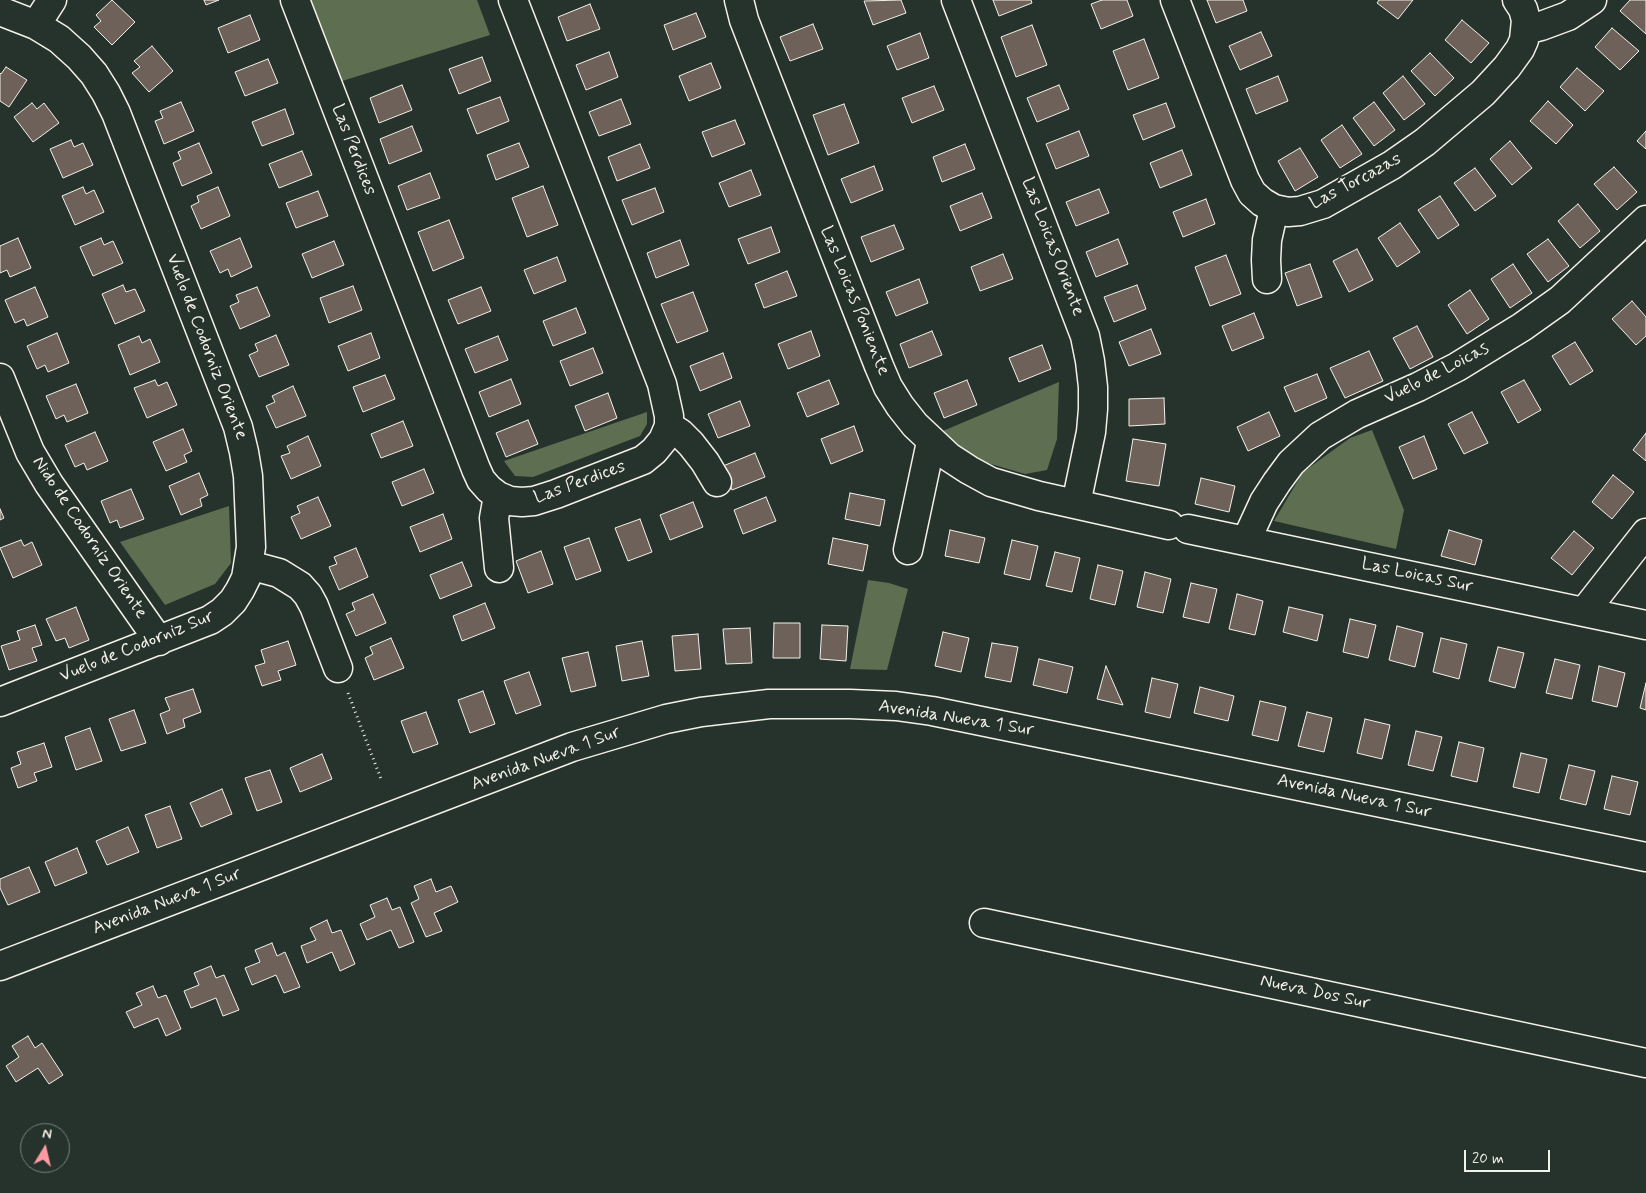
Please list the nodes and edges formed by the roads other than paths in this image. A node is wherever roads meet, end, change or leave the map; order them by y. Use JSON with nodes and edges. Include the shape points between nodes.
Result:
{"nodes":[{"id":1,"x":52,"y":0,"type":"edge"},
{"id":2,"x":296,"y":0,"type":"edge"},
{"id":3,"x":513,"y":0,"type":"edge"},
{"id":4,"x":739,"y":0,"type":"edge"},
{"id":5,"x":956,"y":0,"type":"edge"},
{"id":6,"x":1175,"y":0,"type":"edge"},
{"id":7,"x":1517,"y":0,"type":"edge"},
{"id":8,"x":1592,"y":0,"type":"edge"},
{"id":9,"x":0,"y":11,"type":"edge"},
{"id":10,"x":36,"y":25,"type":"junction"},
{"id":11,"x":1526,"y":30,"type":"junction"},
{"id":12,"x":1274,"y":209,"type":"junction"},
{"id":13,"x":1646,"y":220,"type":"edge"},
{"id":14,"x":1267,"y":279,"type":"dead end"},
{"id":15,"x":0,"y":378,"type":"edge"},
{"id":16,"x":669,"y":426,"type":"junction"},
{"id":17,"x":931,"y":442,"type":"junction"},
{"id":18,"x":716,"y":482,"type":"dead end"},
{"id":19,"x":498,"y":496,"type":"junction"},
{"id":20,"x":1076,"y":504,"type":"junction"},
{"id":21,"x":1646,"y":533,"type":"edge"},
{"id":22,"x":1246,"y":541,"type":"junction"},
{"id":23,"x":908,"y":550,"type":"dead end"},
{"id":24,"x":249,"y":565,"type":"junction"},
{"id":25,"x":499,"y":568,"type":"dead end"},
{"id":26,"x":1584,"y":612,"type":"junction"},
{"id":27,"x":1646,"y":625,"type":"edge"},
{"id":28,"x":159,"y":641,"type":"junction"},
{"id":29,"x":338,"y":668,"type":"road end"},
{"id":30,"x":0,"y":702,"type":"edge"},
{"id":31,"x":1646,"y":857,"type":"edge"},
{"id":32,"x":984,"y":923,"type":"dead end"},
{"id":33,"x":0,"y":966,"type":"edge"},
{"id":34,"x":1646,"y":1063,"type":"edge"}],
"edges":[{"from":1,"to":10,"type":"street"},
{"from":2,"to":19,"type":"street","name":"Las Perdices","via":[[476,469],[481,480]]},
{"from":3,"to":16,"type":"street","via":[[662,384]]},
{"from":4,"to":17,"type":"street","name":"Las Loicas Poniente","via":[[878,366],[900,406]]},
{"from":5,"to":20,"type":"street","name":"Las Loicas Oriente","via":[[1085,336],[1093,409]]},
{"from":6,"to":12,"type":"street","name":"Las Torcazas","via":[[1252,193]]},
{"from":7,"to":11,"type":"street","via":[[1526,20]]},
{"from":8,"to":11,"type":"street","via":[[1568,16]]},
{"from":9,"to":10,"type":"street","name":"Vuelo de Codorniz Oriente"},
{"from":10,"to":24,"type":"street","name":"Vuelo de Codorniz Oriente","via":[[79,56],[94,74],[116,113],[238,427],[248,476]]},
{"from":11,"to":12,"type":"street","name":"Las Torcazas","via":[[1520,49],[1495,81],[1412,151],[1364,183],[1322,204],[1300,212]]},
{"from":12,"to":14,"type":"street","via":[[1267,240]]},
{"from":13,"to":22,"type":"street","name":"Vuelo de Loicas","via":[[1560,300],[1522,327],[1456,367],[1357,414],[1320,436],[1291,462],[1261,508]]},
{"from":15,"to":28,"type":"street","name":"Nido de Codorniz Oriente","via":[[30,452],[49,484]]},
{"from":16,"to":18,"type":"street","via":[[691,444]]},
{"from":16,"to":19,"type":"street","name":"Las Perdices","via":[[663,440],[643,460],[534,501],[522,502]]},
{"from":17,"to":20,"type":"street","name":"Las Loicas Poniente","via":[[991,482]]},
{"from":17,"to":23,"type":"street"},
{"from":19,"to":25,"type":"street","via":[[494,518]]},
{"from":20,"to":22,"type":"street","name":"Las Loicas Sur"},
{"from":21,"to":26,"type":"street"},
{"from":22,"to":26,"type":"street","name":"Las Loicas Sur"},
{"from":24,"to":28,"type":"street","name":"Vuelo de Codorniz Sur","via":[[240,590],[222,612]]},
{"from":24,"to":29,"type":"street","via":[[279,573],[308,595]]},
{"from":26,"to":27,"type":"street","name":"Las Loicas Sur"},
{"from":28,"to":30,"type":"street","name":"Vuelo de Codorniz Sur"},
{"from":31,"to":33,"type":"street","name":"Avenida Nueva 1 Sur","via":[[932,711],[850,704],[769,704],[666,719],[572,747]]},
{"from":32,"to":34,"type":"street","name":"Nueva Dos Sur"}]}
